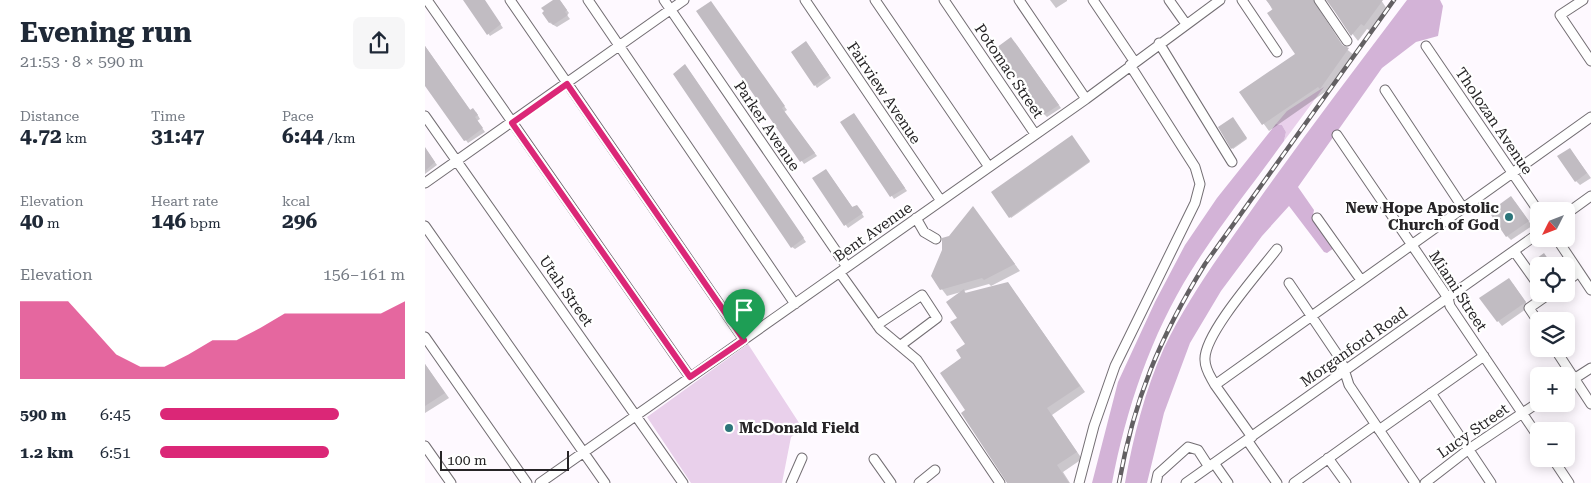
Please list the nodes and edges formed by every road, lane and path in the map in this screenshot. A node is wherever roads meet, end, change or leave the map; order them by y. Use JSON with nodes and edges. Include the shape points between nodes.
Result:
{"nodes":[{"id":1,"x":427,"y":0,"type":"edge"},
{"id":2,"x":510,"y":0,"type":"edge"},
{"id":3,"x":588,"y":0,"type":"edge"},
{"id":4,"x":664,"y":0,"type":"edge"},
{"id":5,"x":685,"y":0,"type":"edge"},
{"id":6,"x":805,"y":0,"type":"edge"},
{"id":7,"x":875,"y":0,"type":"edge"},
{"id":8,"x":944,"y":0,"type":"edge"},
{"id":9,"x":1019,"y":0,"type":"edge"},
{"id":10,"x":1093,"y":0,"type":"edge"},
{"id":11,"x":1169,"y":0,"type":"edge"},
{"id":12,"x":1220,"y":0,"type":"edge"},
{"id":13,"x":1243,"y":0,"type":"edge"},
{"id":14,"x":1319,"y":0,"type":"edge"},
{"id":15,"x":1583,"y":0,"type":"edge"},
{"id":16,"x":671,"y":10,"type":"junction"},
{"id":17,"x":1186,"y":24,"type":"junction"},
{"id":18,"x":1347,"y":41,"type":"dead end"},
{"id":19,"x":1159,"y":44,"type":"junction"},
{"id":20,"x":1426,"y":46,"type":"dead end"},
{"id":21,"x":619,"y":47,"type":"junction"},
{"id":22,"x":1277,"y":52,"type":"dead end"},
{"id":23,"x":1591,"y":61,"type":"edge"},
{"id":24,"x":1132,"y":63,"type":"junction"},
{"id":25,"x":567,"y":84,"type":"junction"},
{"id":26,"x":1385,"y":90,"type":"dead end"},
{"id":27,"x":1085,"y":99,"type":"junction"},
{"id":28,"x":425,"y":116,"type":"edge"},
{"id":29,"x":1591,"y":117,"type":"edge"},
{"id":30,"x":512,"y":123,"type":"junction"},
{"id":31,"x":1035,"y":134,"type":"junction"},
{"id":32,"x":1337,"y":135,"type":"dead end"},
{"id":33,"x":457,"y":161,"type":"junction"},
{"id":34,"x":1232,"y":162,"type":"dead end"},
{"id":35,"x":989,"y":167,"type":"junction"},
{"id":36,"x":1512,"y":173,"type":"junction"},
{"id":37,"x":425,"y":183,"type":"edge"},
{"id":38,"x":1591,"y":196,"type":"edge"},
{"id":39,"x":941,"y":201,"type":"junction"},
{"id":40,"x":1532,"y":202,"type":"edge"},
{"id":41,"x":1463,"y":208,"type":"junction"},
{"id":42,"x":1575,"y":208,"type":"edge"},
{"id":43,"x":917,"y":218,"type":"junction"},
{"id":44,"x":1317,"y":218,"type":"dead end"},
{"id":45,"x":425,"y":226,"type":"edge"},
{"id":46,"x":936,"y":239,"type":"dead end"},
{"id":47,"x":1530,"y":239,"type":"edge"},
{"id":48,"x":1411,"y":245,"type":"junction"},
{"id":49,"x":1563,"y":248,"type":"edge"},
{"id":50,"x":1277,"y":250,"type":"dead end"},
{"id":51,"x":1514,"y":251,"type":"junction"},
{"id":52,"x":843,"y":270,"type":"junction"},
{"id":53,"x":1579,"y":272,"type":"junction"},
{"id":54,"x":1530,"y":273,"type":"edge"},
{"id":55,"x":1575,"y":275,"type":"edge"},
{"id":56,"x":1361,"y":280,"type":"junction"},
{"id":57,"x":1289,"y":283,"type":"dead end"},
{"id":58,"x":1589,"y":284,"type":"edge"},
{"id":59,"x":1448,"y":298,"type":"junction"},
{"id":60,"x":1537,"y":302,"type":"edge"},
{"id":61,"x":795,"y":304,"type":"junction"},
{"id":62,"x":1532,"y":312,"type":"edge"},
{"id":63,"x":1311,"y":316,"type":"junction"},
{"id":64,"x":877,"y":325,"type":"junction"},
{"id":65,"x":425,"y":337,"type":"edge"},
{"id":66,"x":744,"y":340,"type":"junction"},
{"id":67,"x":901,"y":345,"type":"junction"},
{"id":68,"x":1484,"y":356,"type":"junction"},
{"id":69,"x":1591,"y":368,"type":"edge"},
{"id":70,"x":1344,"y":371,"type":"junction"},
{"id":71,"x":690,"y":377,"type":"junction"},
{"id":72,"x":1575,"y":379,"type":"edge"},
{"id":73,"x":1215,"y":385,"type":"junction"},
{"id":74,"x":1575,"y":387,"type":"edge"},
{"id":75,"x":1431,"y":393,"type":"junction"},
{"id":76,"x":1591,"y":404,"type":"edge"},
{"id":77,"x":1530,"y":408,"type":"edge"},
{"id":78,"x":1522,"y":413,"type":"junction"},
{"id":79,"x":637,"y":416,"type":"junction"},
{"id":80,"x":1530,"y":425,"type":"edge"},
{"id":81,"x":1377,"y":427,"type":"junction"},
{"id":82,"x":1249,"y":438,"type":"junction"},
{"id":83,"x":425,"y":446,"type":"edge"},
{"id":84,"x":1469,"y":450,"type":"junction"},
{"id":85,"x":584,"y":452,"type":"junction"},
{"id":86,"x":802,"y":458,"type":"dead end"},
{"id":87,"x":1329,"y":458,"type":"junction"},
{"id":88,"x":874,"y":459,"type":"dead end"},
{"id":89,"x":1212,"y":465,"type":"junction"},
{"id":90,"x":1558,"y":467,"type":"edge"},
{"id":91,"x":935,"y":470,"type":"dead end"},
{"id":92,"x":451,"y":483,"type":"edge"},
{"id":93,"x":527,"y":483,"type":"edge"},
{"id":94,"x":540,"y":483,"type":"edge"},
{"id":95,"x":605,"y":483,"type":"edge"},
{"id":96,"x":683,"y":483,"type":"edge"},
{"id":97,"x":791,"y":483,"type":"edge"},
{"id":98,"x":891,"y":483,"type":"edge"},
{"id":99,"x":919,"y":483,"type":"edge"},
{"id":100,"x":1000,"y":483,"type":"edge"},
{"id":101,"x":1079,"y":483,"type":"edge"},
{"id":102,"x":1156,"y":483,"type":"edge"},
{"id":103,"x":1186,"y":483,"type":"edge"},
{"id":104,"x":1228,"y":483,"type":"edge"},
{"id":105,"x":1277,"y":483,"type":"edge"},
{"id":106,"x":1294,"y":483,"type":"edge"},
{"id":107,"x":1345,"y":483,"type":"edge"},
{"id":108,"x":1415,"y":483,"type":"edge"},
{"id":109,"x":1425,"y":483,"type":"edge"},
{"id":110,"x":1491,"y":483,"type":"edge"},
{"id":111,"x":1569,"y":483,"type":"edge"}],
"edges":[{"from":1,"to":30,"type":"street"},
{"from":2,"to":25,"type":"street"},
{"from":3,"to":21,"type":"street"},
{"from":4,"to":16,"type":"street","name":"Parker Avenue"},
{"from":5,"to":16,"type":"street"},
{"from":6,"to":39,"type":"street","name":"Fairview Avenue"},
{"from":7,"to":35,"type":"street"},
{"from":8,"to":31,"type":"street","name":"Potomac Street"},
{"from":9,"to":27,"type":"street"},
{"from":10,"to":24,"type":"street"},
{"from":11,"to":17,"type":"street"},
{"from":12,"to":17,"type":"street","name":"Bent Avenue"},
{"from":13,"to":22,"type":"street"},
{"from":14,"to":18,"type":"street"},
{"from":15,"to":23,"type":"street","via":[[1560,15]]},
{"from":16,"to":21,"type":"street"},
{"from":16,"to":52,"type":"street","name":"Parker Avenue"},
{"from":17,"to":19,"type":"street","name":"Bent Avenue"},
{"from":19,"to":24,"type":"street","name":"Bent Avenue"},
{"from":19,"to":34,"type":"street"},
{"from":20,"to":36,"type":"street","name":"Tholozan Avenue"},
{"from":21,"to":25,"type":"street"},
{"from":21,"to":61,"type":"street"},
{"from":24,"to":27,"type":"street","name":"Bent Avenue"},
{"from":24,"to":101,"type":"street","via":[[1195,167],[1200,184],[1177,243],[1115,366]]},
{"from":25,"to":30,"type":"street"},
{"from":25,"to":66,"type":"street"},
{"from":26,"to":41,"type":"street"},
{"from":27,"to":31,"type":"street","name":"Bent Avenue"},
{"from":28,"to":33,"type":"street","name":"Utah Street"},
{"from":29,"to":36,"type":"street"},
{"from":30,"to":33,"type":"street"},
{"from":30,"to":71,"type":"street"},
{"from":31,"to":35,"type":"street","name":"Bent Avenue"},
{"from":32,"to":48,"type":"street","name":"Miami Street"},
{"from":33,"to":37,"type":"street"},
{"from":33,"to":79,"type":"street","name":"Utah Street"},
{"from":35,"to":39,"type":"street","name":"Bent Avenue"},
{"from":36,"to":40,"type":"street","name":"Tholozan Avenue"},
{"from":36,"to":41,"type":"street"},
{"from":38,"to":42,"type":"street"},
{"from":39,"to":43,"type":"street","name":"Bent Avenue"},
{"from":41,"to":48,"type":"street"},
{"from":43,"to":46,"type":"street","via":[[924,232]]},
{"from":43,"to":52,"type":"street","name":"Bent Avenue"},
{"from":44,"to":56,"type":"street"},
{"from":45,"to":85,"type":"street"},
{"from":47,"to":51,"type":"street","name":"Morganford Road"},
{"from":48,"to":56,"type":"street"},
{"from":48,"to":59,"type":"street","name":"Miami Street"},
{"from":49,"to":53,"type":"street"},
{"from":50,"to":73,"type":"street","via":[[1209,343],[1204,359]]},
{"from":51,"to":54,"type":"street"},
{"from":51,"to":59,"type":"street","name":"Morganford Road"},
{"from":52,"to":61,"type":"street","name":"Bent Avenue"},
{"from":52,"to":64,"type":"street","name":"Parker Avenue"},
{"from":53,"to":55,"type":"street"},
{"from":53,"to":58,"type":"street"},
{"from":56,"to":63,"type":"street"},
{"from":57,"to":63,"type":"street"},
{"from":59,"to":68,"type":"street","name":"Miami Street","via":[[1450,306]]},
{"from":59,"to":70,"type":"street","name":"Morganford Road"},
{"from":60,"to":62,"type":"street","via":[[1529,308]]},
{"from":61,"to":66,"type":"street","name":"Bent Avenue"},
{"from":63,"to":70,"type":"street","via":[[1341,360]]},
{"from":63,"to":73,"type":"street"},
{"from":64,"to":67,"type":"street","name":"Parker Avenue"},
{"from":64,"to":67,"type":"street","via":[[922,295],[937,318]]},
{"from":65,"to":93,"type":"street"},
{"from":66,"to":71,"type":"street","name":"Bent Avenue"},
{"from":67,"to":100,"type":"street","name":"Parker Avenue","via":[[917,360]]},
{"from":68,"to":75,"type":"street"},
{"from":68,"to":78,"type":"street","name":"Miami Street"},
{"from":69,"to":72,"type":"street"},
{"from":70,"to":81,"type":"street","via":[[1349,385]]},
{"from":70,"to":82,"type":"street","name":"Morganford Road"},
{"from":71,"to":79,"type":"street","name":"Bent Avenue"},
{"from":73,"to":82,"type":"street"},
{"from":74,"to":76,"type":"street"},
{"from":75,"to":81,"type":"street"},
{"from":75,"to":84,"type":"street"},
{"from":77,"to":78,"type":"street","name":"Lucy Street"},
{"from":78,"to":80,"type":"street","name":"Miami Street"},
{"from":78,"to":84,"type":"street","name":"Lucy Street"},
{"from":79,"to":85,"type":"street","name":"Bent Avenue"},
{"from":79,"to":96,"type":"street","name":"Utah Street"},
{"from":81,"to":87,"type":"street"},
{"from":81,"to":108,"type":"street"},
{"from":82,"to":89,"type":"street","name":"Morganford Road"},
{"from":82,"to":105,"type":"street"},
{"from":83,"to":92,"type":"street"},
{"from":84,"to":109,"type":"street","name":"Lucy Street"},
{"from":84,"to":110,"type":"street"},
{"from":85,"to":94,"type":"street","name":"Bent Avenue"},
{"from":85,"to":95,"type":"street"},
{"from":86,"to":97,"type":"street"},
{"from":87,"to":106,"type":"street"},
{"from":87,"to":107,"type":"street"},
{"from":88,"to":98,"type":"street"},
{"from":89,"to":102,"type":"street","via":[[1197,450],[1188,447],[1158,474]]},
{"from":89,"to":103,"type":"street","name":"Morganford Road"},
{"from":89,"to":104,"type":"street"},
{"from":90,"to":111,"type":"street"},
{"from":91,"to":99,"type":"street"}]}
